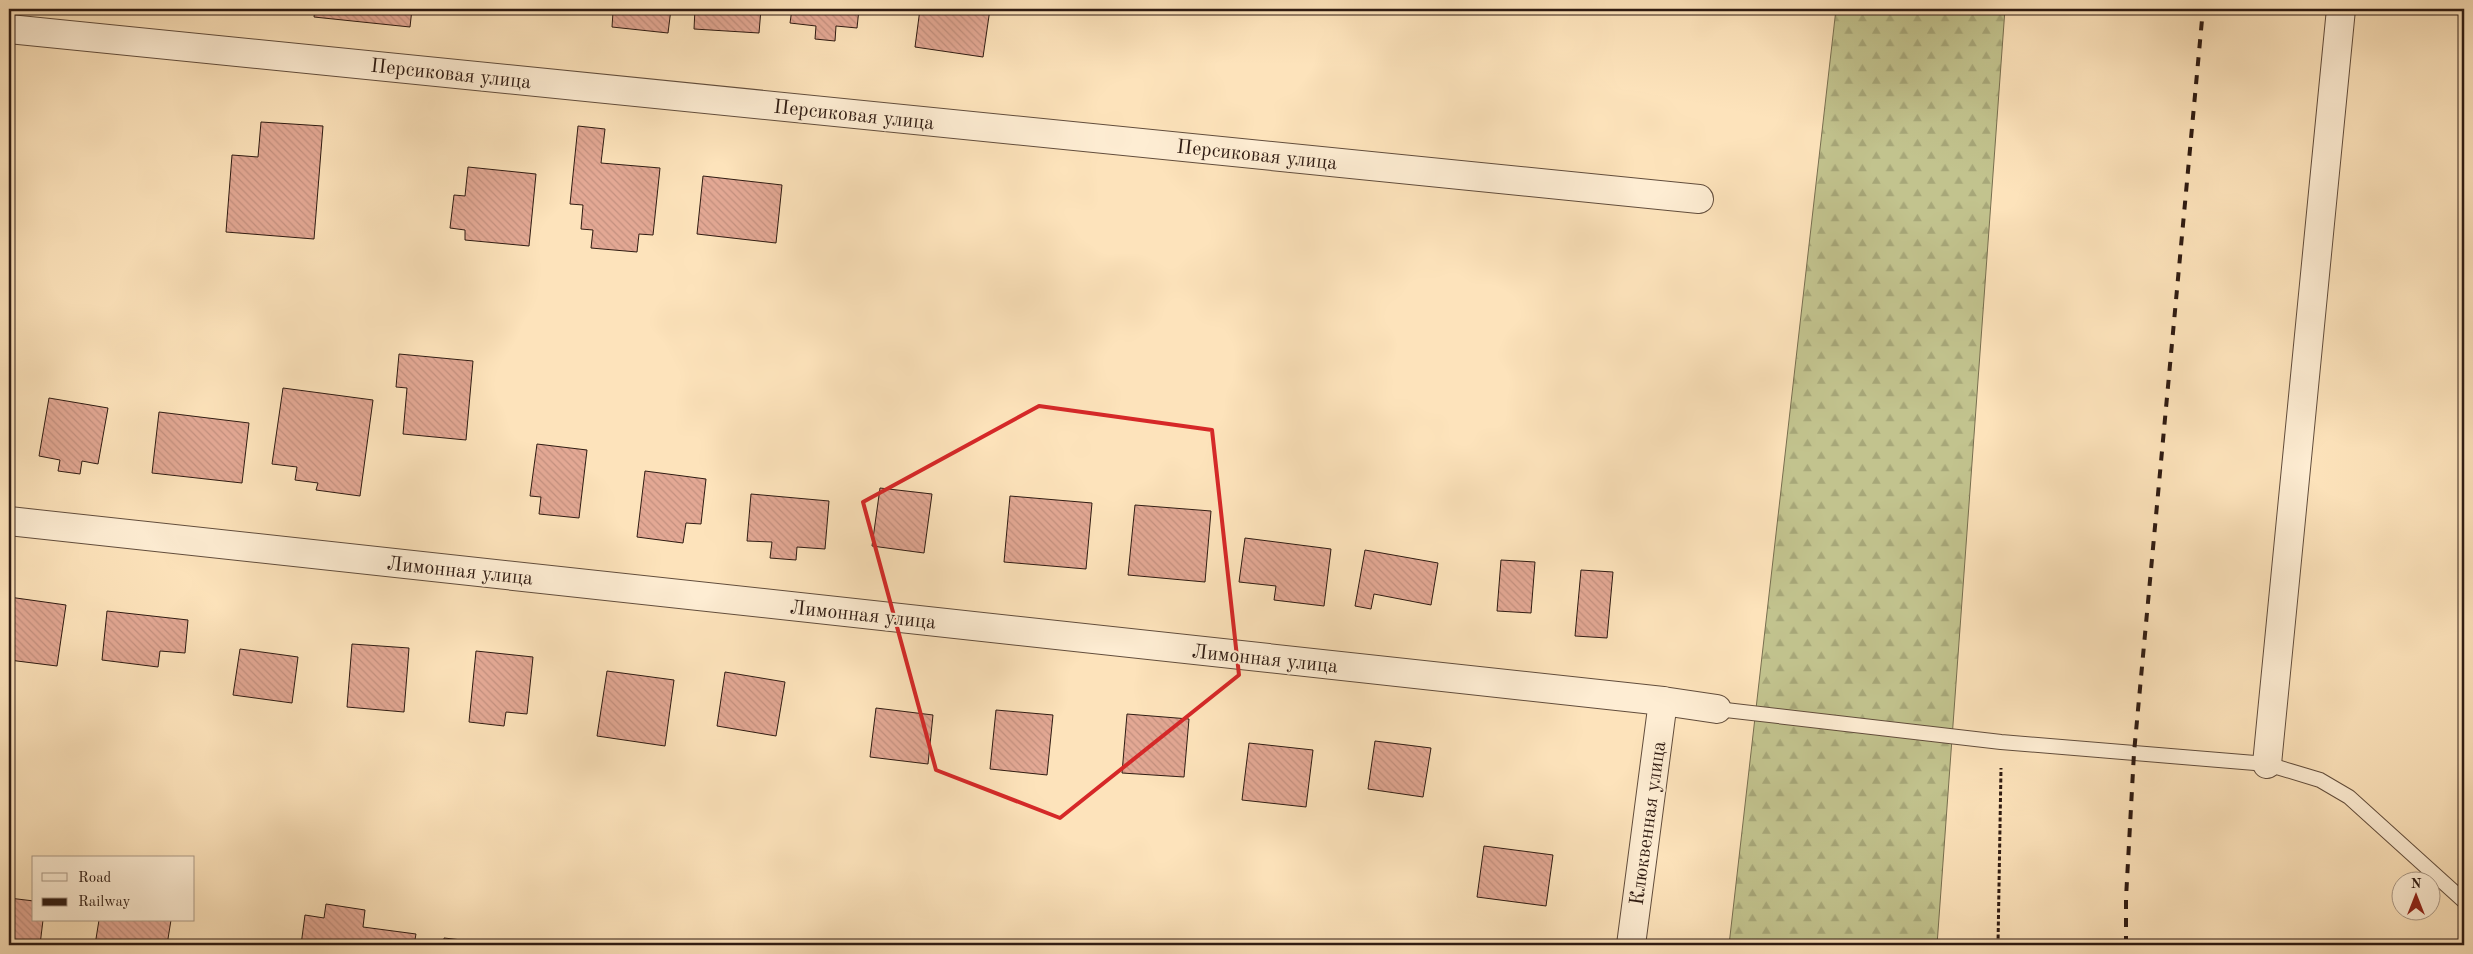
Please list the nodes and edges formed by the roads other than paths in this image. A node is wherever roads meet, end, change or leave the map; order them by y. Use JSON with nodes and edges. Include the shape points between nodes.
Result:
{"nodes":[{"id":1,"x":2341,"y":9,"type":"edge"},
{"id":2,"x":9,"y":29,"type":"edge"},
{"id":3,"x":1699,"y":199,"type":"dead end"},
{"id":4,"x":9,"y":521,"type":"edge"},
{"id":5,"x":1663,"y":701,"type":"junction"},
{"id":6,"x":1717,"y":709,"type":"joint"},
{"id":7,"x":2267,"y":764,"type":"junction"},
{"id":8,"x":2464,"y":901,"type":"edge"},
{"id":9,"x":1631,"y":945,"type":"edge"}],
"edges":[{"from":1,"to":7,"type":"street"},
{"from":2,"to":3,"type":"street","name":"Персиковая улица"},
{"from":4,"to":5,"type":"street","name":"Лимонная улица"},
{"from":5,"to":6,"type":"street","name":"Лимонная улица"},
{"from":5,"to":9,"type":"street","name":"Клюквенная улица"},
{"from":6,"to":7,"type":"lane","via":[[2001,742]]},
{"from":7,"to":8,"type":"lane","via":[[2320,780],[2349,796]]}]}
